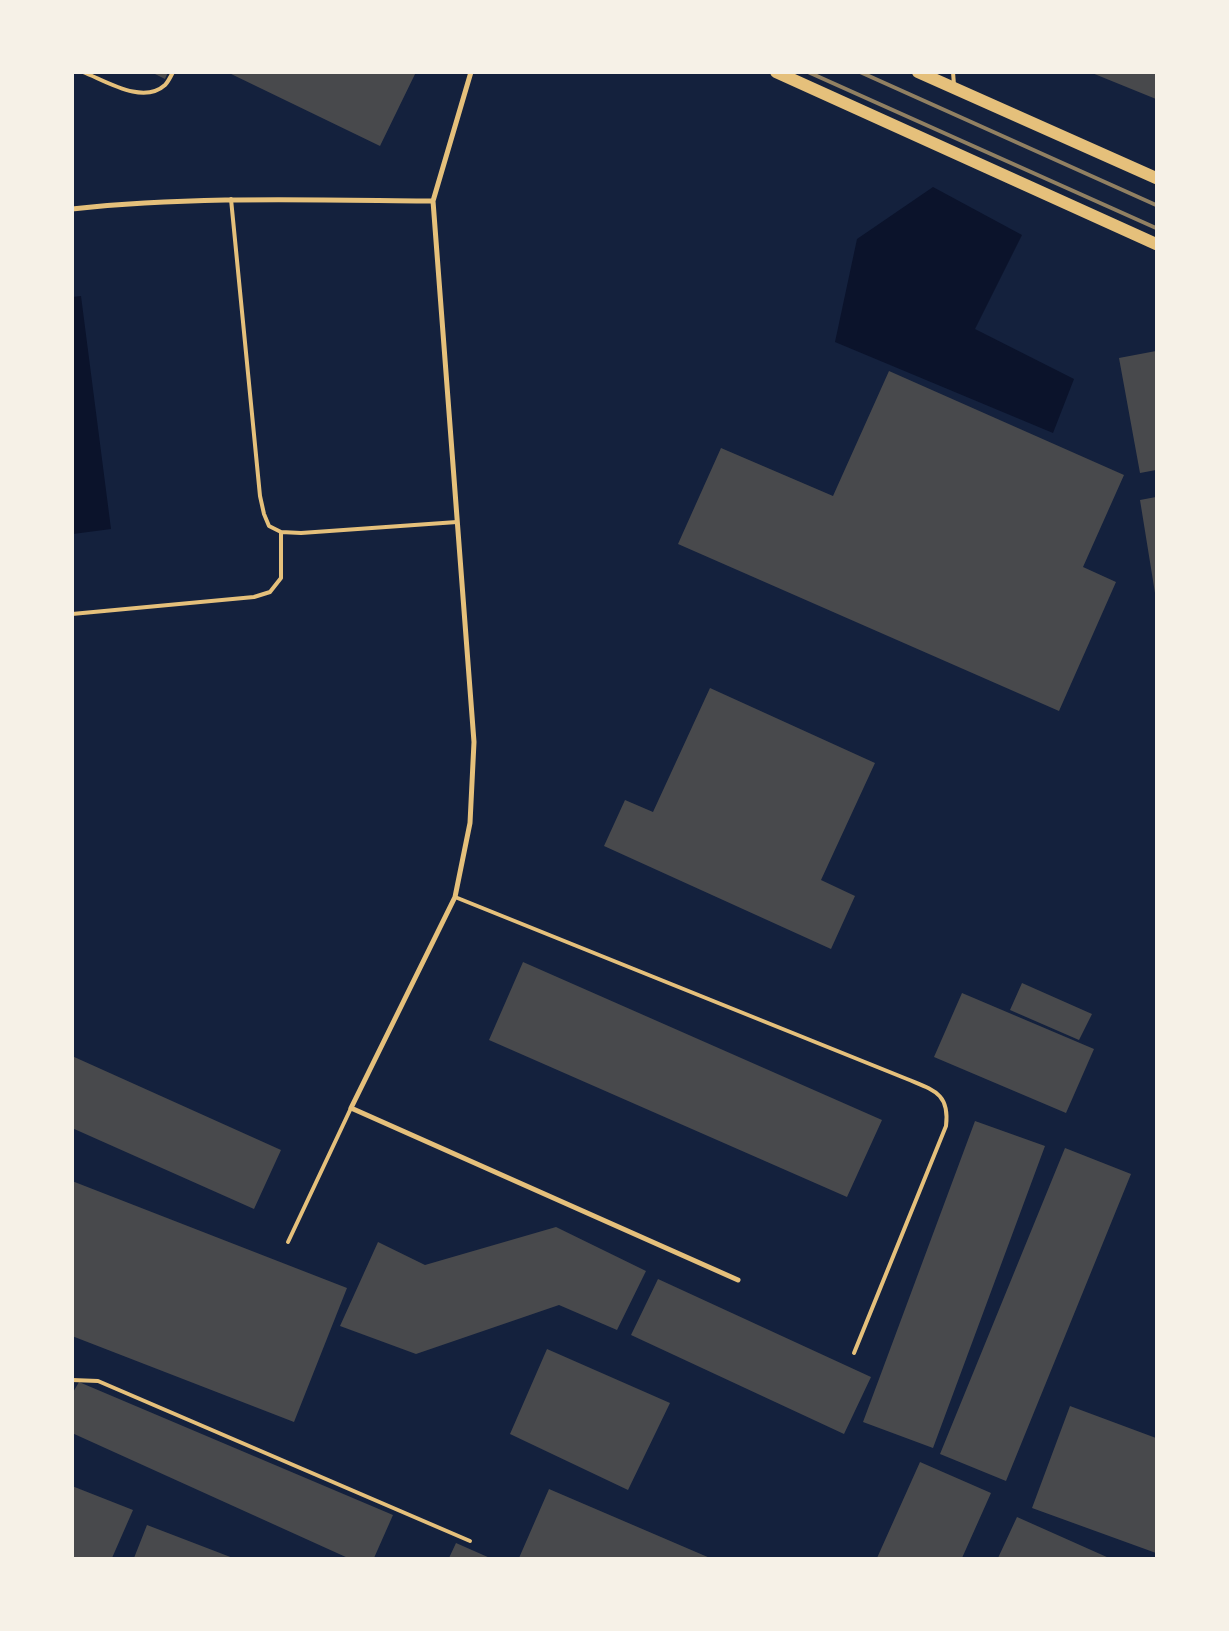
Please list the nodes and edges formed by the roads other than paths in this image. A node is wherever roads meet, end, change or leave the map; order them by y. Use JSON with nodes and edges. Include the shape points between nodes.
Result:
{"nodes":[{"id":1,"x":83,"y":72,"type":"edge"},
{"id":2,"x":174,"y":72,"type":"edge"},
{"id":3,"x":471,"y":72,"type":"edge"},
{"id":4,"x":776,"y":72,"type":"edge"},
{"id":5,"x":918,"y":72,"type":"edge"},
{"id":6,"x":953,"y":72,"type":"edge"},
{"id":7,"x":954,"y":88,"type":"junction"},
{"id":8,"x":1156,"y":178,"type":"edge"},
{"id":9,"x":231,"y":199,"type":"junction"},
{"id":10,"x":433,"y":201,"type":"junction"},
{"id":11,"x":72,"y":209,"type":"edge"},
{"id":12,"x":1156,"y":244,"type":"edge"},
{"id":13,"x":457,"y":522,"type":"junction"},
{"id":14,"x":282,"y":532,"type":"junction"},
{"id":15,"x":72,"y":614,"type":"edge"},
{"id":16,"x":455,"y":896,"type":"junction"},
{"id":17,"x":351,"y":1108,"type":"junction"},
{"id":18,"x":288,"y":1242,"type":"dead end"},
{"id":19,"x":738,"y":1280,"type":"dead end"},
{"id":20,"x":854,"y":1354,"type":"dead end"},
{"id":21,"x":72,"y":1380,"type":"edge"},
{"id":22,"x":470,"y":1541,"type":"dead end"}],
"edges":[{"from":1,"to":2,"type":"lane","via":[[138,93],[152,92],[165,85]]},
{"from":3,"to":10,"type":"street"},
{"from":4,"to":12,"type":"main road"},
{"from":5,"to":7,"type":"main road"},
{"from":6,"to":7,"type":"lane"},
{"from":7,"to":8,"type":"main road"},
{"from":9,"to":10,"type":"street"},
{"from":9,"to":11,"type":"street","via":[[134,202]]},
{"from":9,"to":14,"type":"lane","via":[[260,496],[269,526]]},
{"from":10,"to":13,"type":"street"},
{"from":13,"to":14,"type":"lane"},
{"from":13,"to":16,"type":"street","via":[[474,742],[470,823]]},
{"from":14,"to":15,"type":"lane","via":[[281,578],[270,592],[254,597]]},
{"from":16,"to":17,"type":"street"},
{"from":16,"to":20,"type":"lane","via":[[929,1088],[944,1098],[948,1110],[946,1126]]},
{"from":17,"to":18,"type":"lane"},
{"from":17,"to":19,"type":"street"},
{"from":21,"to":22,"type":"lane","via":[[98,1381]]}]}
